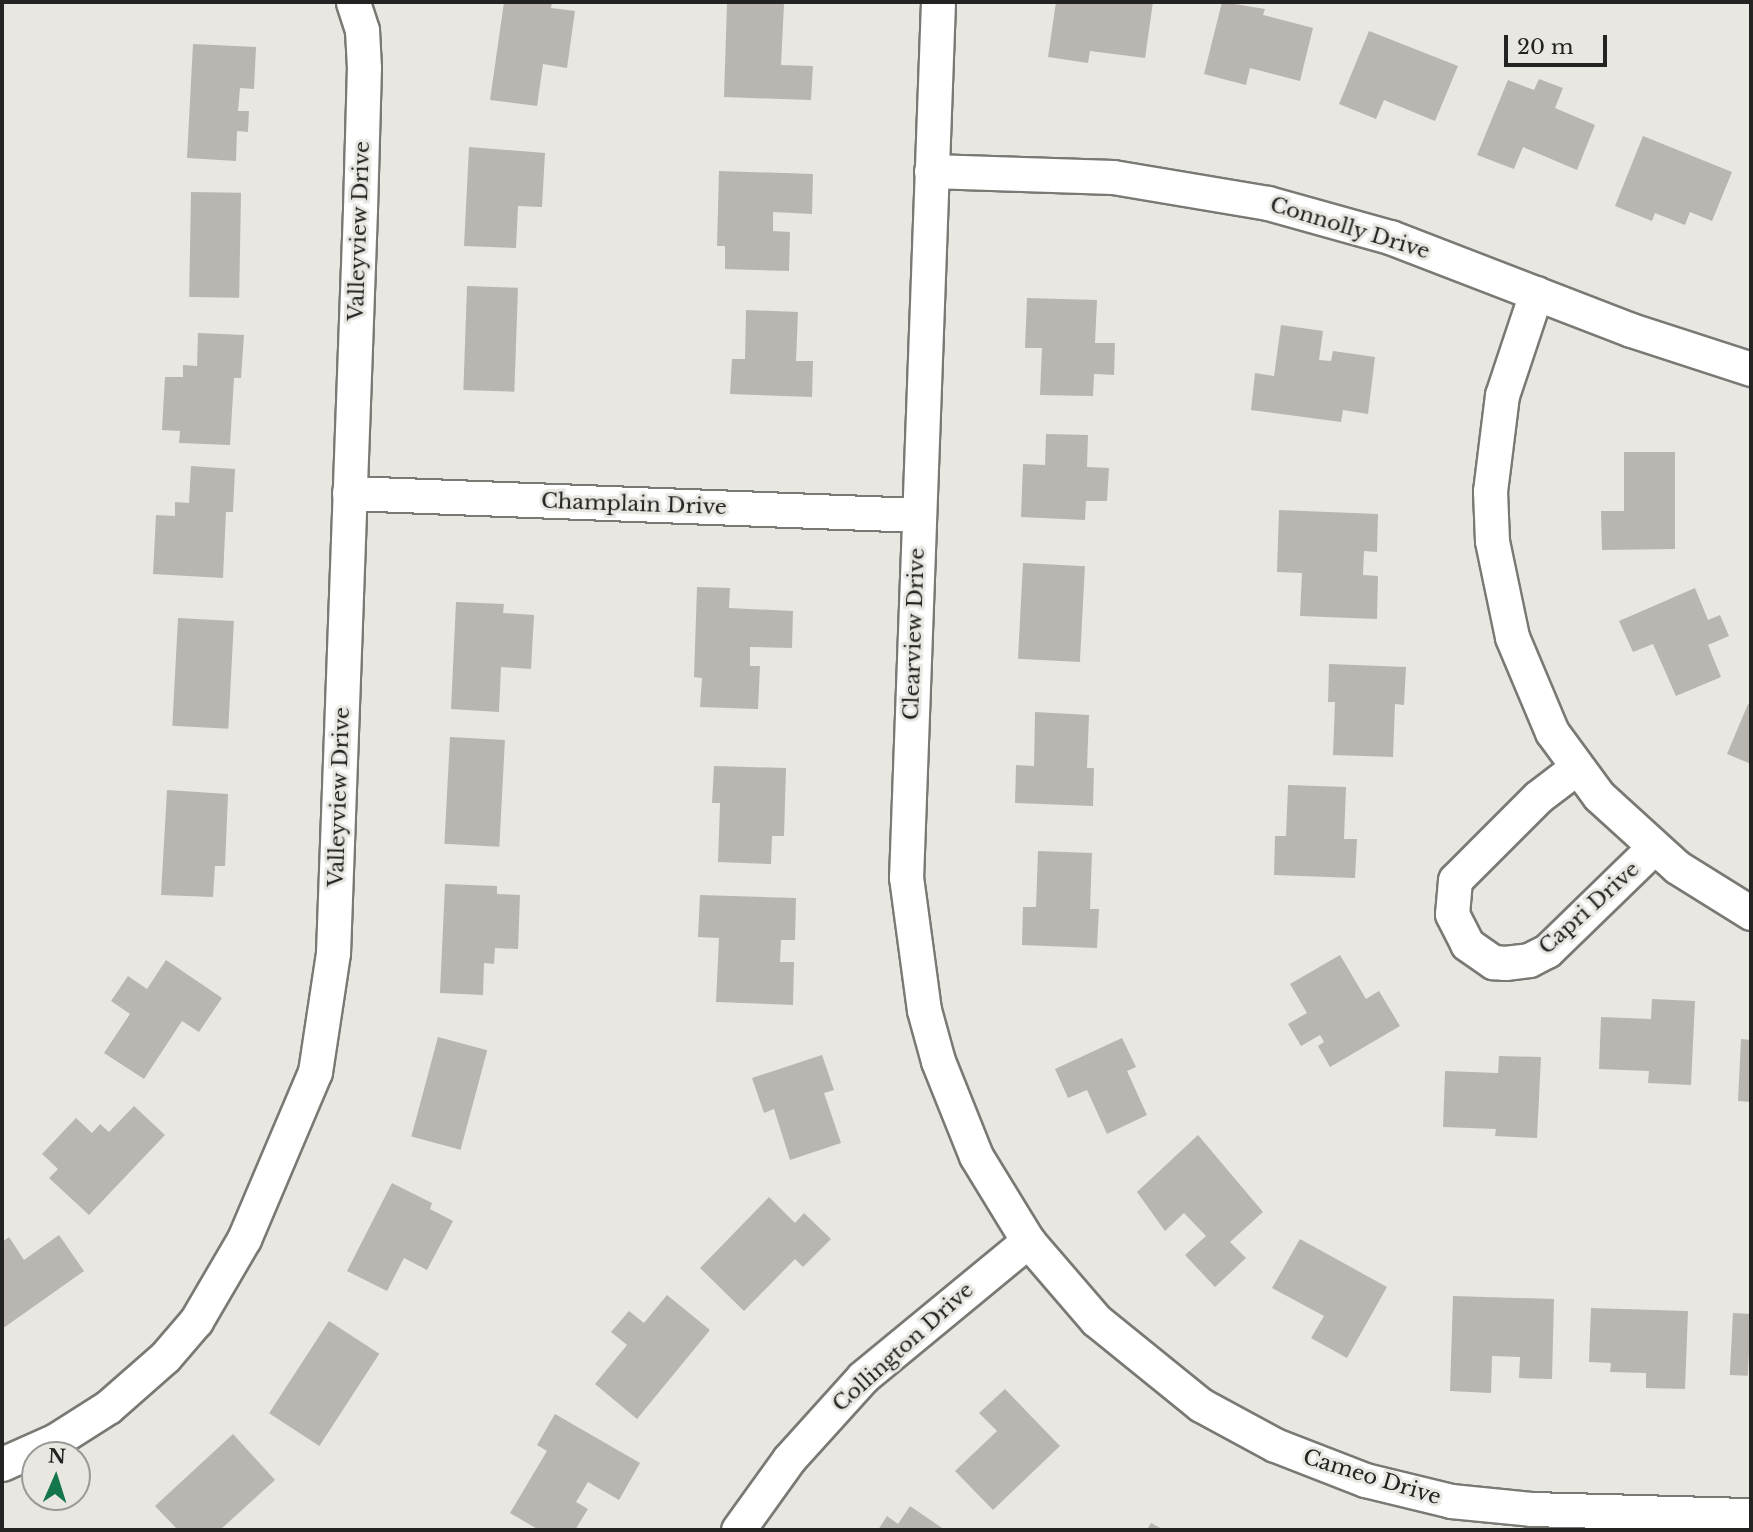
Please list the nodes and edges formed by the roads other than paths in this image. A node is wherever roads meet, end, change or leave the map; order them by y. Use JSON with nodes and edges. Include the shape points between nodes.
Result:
{"nodes":[{"id":1,"x":353,"y":2,"type":"edge"},
{"id":2,"x":938,"y":2,"type":"edge"},
{"id":3,"x":931,"y":171,"type":"junction"},
{"id":4,"x":1536,"y":293,"type":"junction"},
{"id":5,"x":1751,"y":369,"type":"edge"},
{"id":6,"x":349,"y":492,"type":"junction"},
{"id":7,"x":919,"y":515,"type":"junction"},
{"id":8,"x":1576,"y":768,"type":"junction"},
{"id":9,"x":1653,"y":848,"type":"junction"},
{"id":10,"x":1751,"y":913,"type":"edge"},
{"id":11,"x":1028,"y":1241,"type":"junction"},
{"id":12,"x":2,"y":1464,"type":"edge"},
{"id":13,"x":1751,"y":1515,"type":"edge"},
{"id":14,"x":1487,"y":1518,"type":"edge"},
{"id":15,"x":738,"y":1530,"type":"edge"}],
"edges":[{"from":1,"to":6,"type":"street","name":"Valleyview Drive","via":[[362,30],[364,68]]},
{"from":2,"to":3,"type":"street","name":"Clearview Drive"},
{"from":3,"to":4,"type":"street","name":"Connolly Drive","via":[[1113,177],[1216,192],[1390,237]]},
{"from":3,"to":7,"type":"street","name":"Clearview Drive"},
{"from":4,"to":5,"type":"street","name":"Connolly Drive"},
{"from":4,"to":8,"type":"street","name":"Capri Drive","via":[[1502,395],[1490,491],[1492,541],[1499,590],[1529,684]]},
{"from":6,"to":7,"type":"street","name":"Champlain Drive"},
{"from":6,"to":12,"type":"street","name":"Valleyview Drive","via":[[333,953],[315,1072],[244,1239],[196,1321],[165,1357],[108,1407],[56,1440]]},
{"from":7,"to":11,"type":"street","name":"Clearview Drive","via":[[906,834],[915,965],[938,1061],[955,1109],[976,1156]]},
{"from":8,"to":9,"type":"street","name":"Capri Drive"},
{"from":8,"to":9,"type":"street","name":"Capri Drive","via":[[1538,797],[1455,880],[1452,914],[1467,944],[1493,962],[1517,963],[1538,956],[1621,883]]},
{"from":9,"to":10,"type":"street","name":"Capri Drive","via":[[1710,891]]},
{"from":11,"to":14,"type":"street","name":"Cameo Drive","via":[[1096,1320],[1138,1359],[1234,1424],[1353,1476]]},
{"from":11,"to":15,"type":"street","name":"Collington Drive","via":[[863,1377],[789,1458]]},
{"from":13,"to":14,"type":"street","name":"Cameo Drive"}]}
